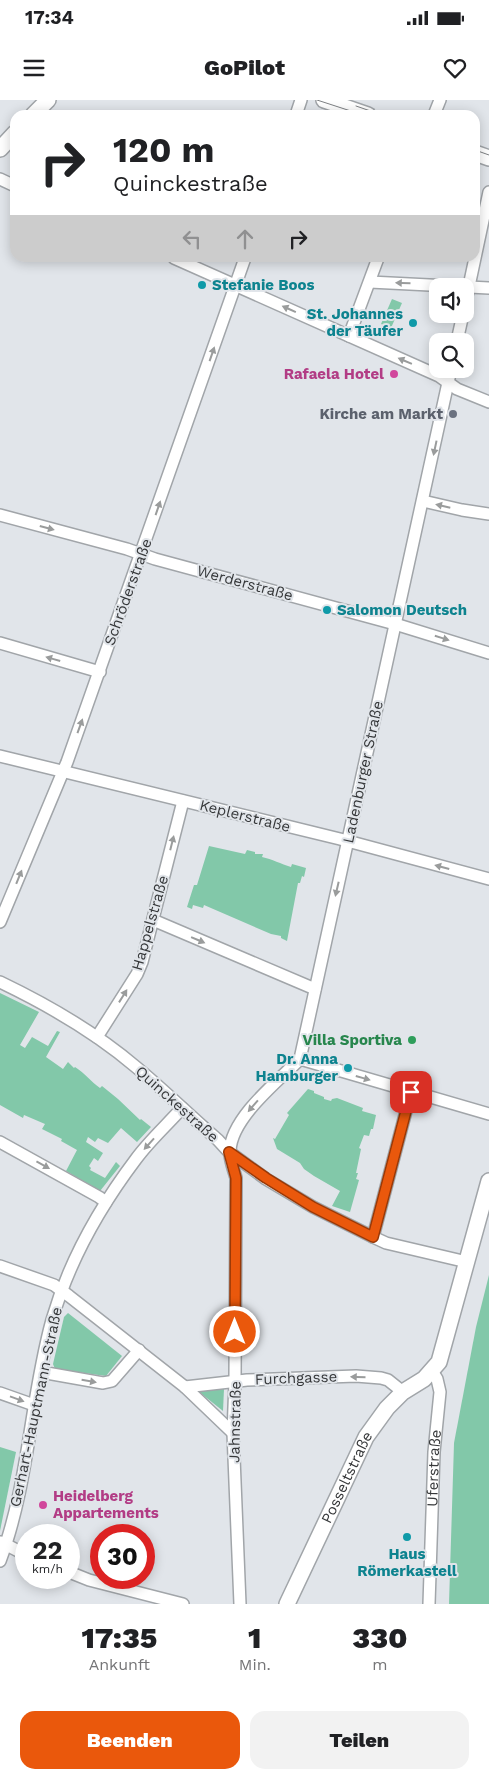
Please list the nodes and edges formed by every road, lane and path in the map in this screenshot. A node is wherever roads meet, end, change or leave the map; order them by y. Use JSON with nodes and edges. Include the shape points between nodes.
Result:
{"nodes":[{"id":1,"x":48,"y":100,"type":"edge"},
{"id":2,"x":324,"y":100,"type":"edge"},
{"id":3,"x":38,"y":110,"type":"edge"},
{"id":4,"x":353,"y":110,"type":"edge"},
{"id":5,"x":10,"y":139,"type":"edge"},
{"id":6,"x":0,"y":148,"type":"edge"},
{"id":7,"x":489,"y":192,"type":"edge"},
{"id":8,"x":480,"y":234,"type":"edge"},
{"id":9,"x":183,"y":262,"type":"edge"},
{"id":10,"x":244,"y":262,"type":"edge"},
{"id":11,"x":377,"y":262,"type":"edge"},
{"id":12,"x":474,"y":262,"type":"edge"},
{"id":13,"x":471,"y":278,"type":"edge"},
{"id":14,"x":370,"y":282,"type":"junction"},
{"id":15,"x":429,"y":284,"type":"edge"},
{"id":16,"x":235,"y":285,"type":"junction"},
{"id":17,"x":474,"y":286,"type":"edge"},
{"id":18,"x":489,"y":288,"type":"edge"},
{"id":19,"x":349,"y":336,"type":"junction"},
{"id":20,"x":449,"y":378,"type":"edge"},
{"id":21,"x":448,"y":384,"type":"junction"},
{"id":22,"x":489,"y":402,"type":"edge"},
{"id":23,"x":423,"y":501,"type":"junction"},
{"id":24,"x":489,"y":514,"type":"edge"},
{"id":25,"x":0,"y":515,"type":"edge"},
{"id":26,"x":142,"y":554,"type":"junction"},
{"id":27,"x":395,"y":624,"type":"junction"},
{"id":28,"x":0,"y":643,"type":"edge"},
{"id":29,"x":489,"y":653,"type":"edge"},
{"id":30,"x":100,"y":672,"type":"junction"},
{"id":31,"x":0,"y":756,"type":"edge"},
{"id":32,"x":67,"y":772,"type":"junction"},
{"id":33,"x":183,"y":801,"type":"junction"},
{"id":34,"x":348,"y":842,"type":"junction"},
{"id":35,"x":489,"y":879,"type":"edge"},
{"id":36,"x":153,"y":920,"type":"junction"},
{"id":37,"x":0,"y":922,"type":"edge"},
{"id":38,"x":0,"y":982,"type":"edge"},
{"id":39,"x":315,"y":989,"type":"junction"},
{"id":40,"x":96,"y":1037,"type":"junction"},
{"id":41,"x":300,"y":1060,"type":"junction"},
{"id":42,"x":411,"y":1092,"type":"junction"},
{"id":43,"x":182,"y":1108,"type":"junction"},
{"id":44,"x":489,"y":1114,"type":"edge"},
{"id":45,"x":0,"y":1142,"type":"edge"},
{"id":46,"x":229,"y":1152,"type":"junction"},
{"id":47,"x":489,"y":1181,"type":"edge"},
{"id":48,"x":106,"y":1202,"type":"junction"},
{"id":49,"x":373,"y":1237,"type":"junction"},
{"id":50,"x":467,"y":1262,"type":"junction"},
{"id":51,"x":0,"y":1266,"type":"edge"},
{"id":52,"x":62,"y":1290,"type":"junction"},
{"id":53,"x":445,"y":1336,"type":"junction"},
{"id":54,"x":139,"y":1350,"type":"junction"},
{"id":55,"x":432,"y":1371,"type":"junction"},
{"id":56,"x":41,"y":1372,"type":"junction"},
{"id":57,"x":235,"y":1381,"type":"junction"},
{"id":58,"x":185,"y":1387,"type":"junction"},
{"id":59,"x":403,"y":1392,"type":"junction"},
{"id":60,"x":0,"y":1393,"type":"edge"},
{"id":61,"x":34,"y":1405,"type":"junction"},
{"id":62,"x":233,"y":1433,"type":"junction"},
{"id":63,"x":3,"y":1544,"type":"edge"},
{"id":64,"x":15,"y":1550,"type":"edge"},
{"id":65,"x":0,"y":1561,"type":"edge"},
{"id":66,"x":80,"y":1576,"type":"edge"},
{"id":67,"x":183,"y":1604,"type":"edge"},
{"id":68,"x":240,"y":1604,"type":"edge"},
{"id":69,"x":287,"y":1604,"type":"edge"},
{"id":70,"x":429,"y":1604,"type":"edge"}],
"edges":[{"from":1,"to":3,"type":"street"},
{"from":2,"to":4,"type":"street"},
{"from":5,"to":6,"type":"street"},
{"from":7,"to":8,"type":"street"},
{"from":9,"to":16,"type":"street"},
{"from":10,"to":16,"type":"street","name":"Schröderstraße"},
{"from":11,"to":14,"type":"street"},
{"from":12,"to":13,"type":"street"},
{"from":15,"to":14,"type":"street","one_way":true},
{"from":14,"to":19,"type":"street"},
{"from":19,"to":16,"type":"street","one_way":true},
{"from":26,"to":16,"type":"street","name":"Schröderstraße","one_way":true},
{"from":17,"to":18,"type":"street"},
{"from":21,"to":19,"type":"street","one_way":true,"via":[[439,376]]},
{"from":20,"to":21,"type":"street","name":"Ladenburger Straße"},
{"from":21,"to":22,"type":"street"},
{"from":21,"to":23,"type":"street","name":"Ladenburger Straße","one_way":true},
{"from":24,"to":23,"type":"street","one_way":true},
{"from":23,"to":27,"type":"street","name":"Ladenburger Straße"},
{"from":25,"to":26,"type":"street","name":"Werderstraße","one_way":true},
{"from":26,"to":27,"type":"street","name":"Werderstraße"},
{"from":26,"to":30,"type":"street","name":"Schröderstraße"},
{"from":27,"to":29,"type":"street","name":"Werderstraße","one_way":true},
{"from":27,"to":34,"type":"street","name":"Ladenburger Straße"},
{"from":30,"to":28,"type":"street","one_way":true},
{"from":32,"to":30,"type":"street","name":"Schröderstraße","one_way":true},
{"from":31,"to":32,"type":"street","name":"Keplerstraße"},
{"from":32,"to":33,"type":"street","name":"Keplerstraße"},
{"from":37,"to":32,"type":"street","name":"Schröderstraße","one_way":true},
{"from":33,"to":34,"type":"street","name":"Keplerstraße"},
{"from":36,"to":33,"type":"street","name":"Happelstraße","one_way":true},
{"from":35,"to":34,"type":"street","name":"Keplerstraße","one_way":true},
{"from":34,"to":39,"type":"street","name":"Ladenburger Straße","one_way":true},
{"from":36,"to":39,"type":"street","one_way":true},
{"from":40,"to":36,"type":"street","name":"Happelstraße","one_way":true,"via":[[142,962]]},
{"from":38,"to":40,"type":"street","name":"Quinckestraße"},
{"from":39,"to":41,"type":"street","name":"Ladenburger Straße"},
{"from":40,"to":43,"type":"street","name":"Quinckestraße"},
{"from":41,"to":42,"type":"street","one_way":true},
{"from":41,"to":46,"type":"street","one_way":true,"via":[[252,1106],[233,1138]]},
{"from":42,"to":44,"type":"street"},
{"from":42,"to":49,"type":"street"},
{"from":43,"to":46,"type":"street","name":"Quinckestraße"},
{"from":43,"to":48,"type":"street","name":"Gerhart-Hauptmann-Straße","one_way":true,"via":[[137,1158]]},
{"from":45,"to":48,"type":"street","one_way":true},
{"from":46,"to":49,"type":"street","name":"Quinckestraße","via":[[313,1207]]},
{"from":46,"to":57,"type":"street","name":"Jahnstraße","via":[[236,1178]]},
{"from":47,"to":50,"type":"street"},
{"from":48,"to":52,"type":"street","name":"Gerhart-Hauptmann-Straße","via":[[75,1258]]},
{"from":49,"to":50,"type":"street","name":"Quinckestraße"},
{"from":50,"to":53,"type":"street"},
{"from":51,"to":52,"type":"street"},
{"from":52,"to":54,"type":"street"},
{"from":52,"to":56,"type":"street","name":"Gerhart-Hauptmann-Straße"},
{"from":53,"to":55,"type":"street"},
{"from":53,"to":59,"type":"street"},
{"from":56,"to":54,"type":"street","one_way":true,"via":[[112,1382]]},
{"from":54,"to":58,"type":"street"},
{"from":55,"to":59,"type":"street","name":"Posseltstraße"},
{"from":55,"to":70,"type":"street","name":"Uferstraße","via":[[440,1392],[434,1452]]},
{"from":56,"to":61,"type":"street","name":"Gerhart-Hauptmann-Straße"},
{"from":57,"to":58,"type":"street","name":"Furchgasse"},
{"from":59,"to":57,"type":"street","name":"Furchgasse","one_way":true,"via":[[388,1380],[374,1377]]},
{"from":57,"to":62,"type":"street","name":"Jahnstraße"},
{"from":58,"to":62,"type":"street"},
{"from":59,"to":69,"type":"street","name":"Posseltstraße","via":[[379,1417],[366,1437]]},
{"from":60,"to":61,"type":"street","one_way":true},
{"from":61,"to":63,"type":"street","name":"Gerhart-Hauptmann-Straße","via":[[23,1474]]},
{"from":62,"to":68,"type":"street","name":"Jahnstraße"},
{"from":63,"to":64,"type":"street"},
{"from":63,"to":65,"type":"street","name":"Gerhart-Hauptmann-Straße"},
{"from":66,"to":67,"type":"street"}]}
